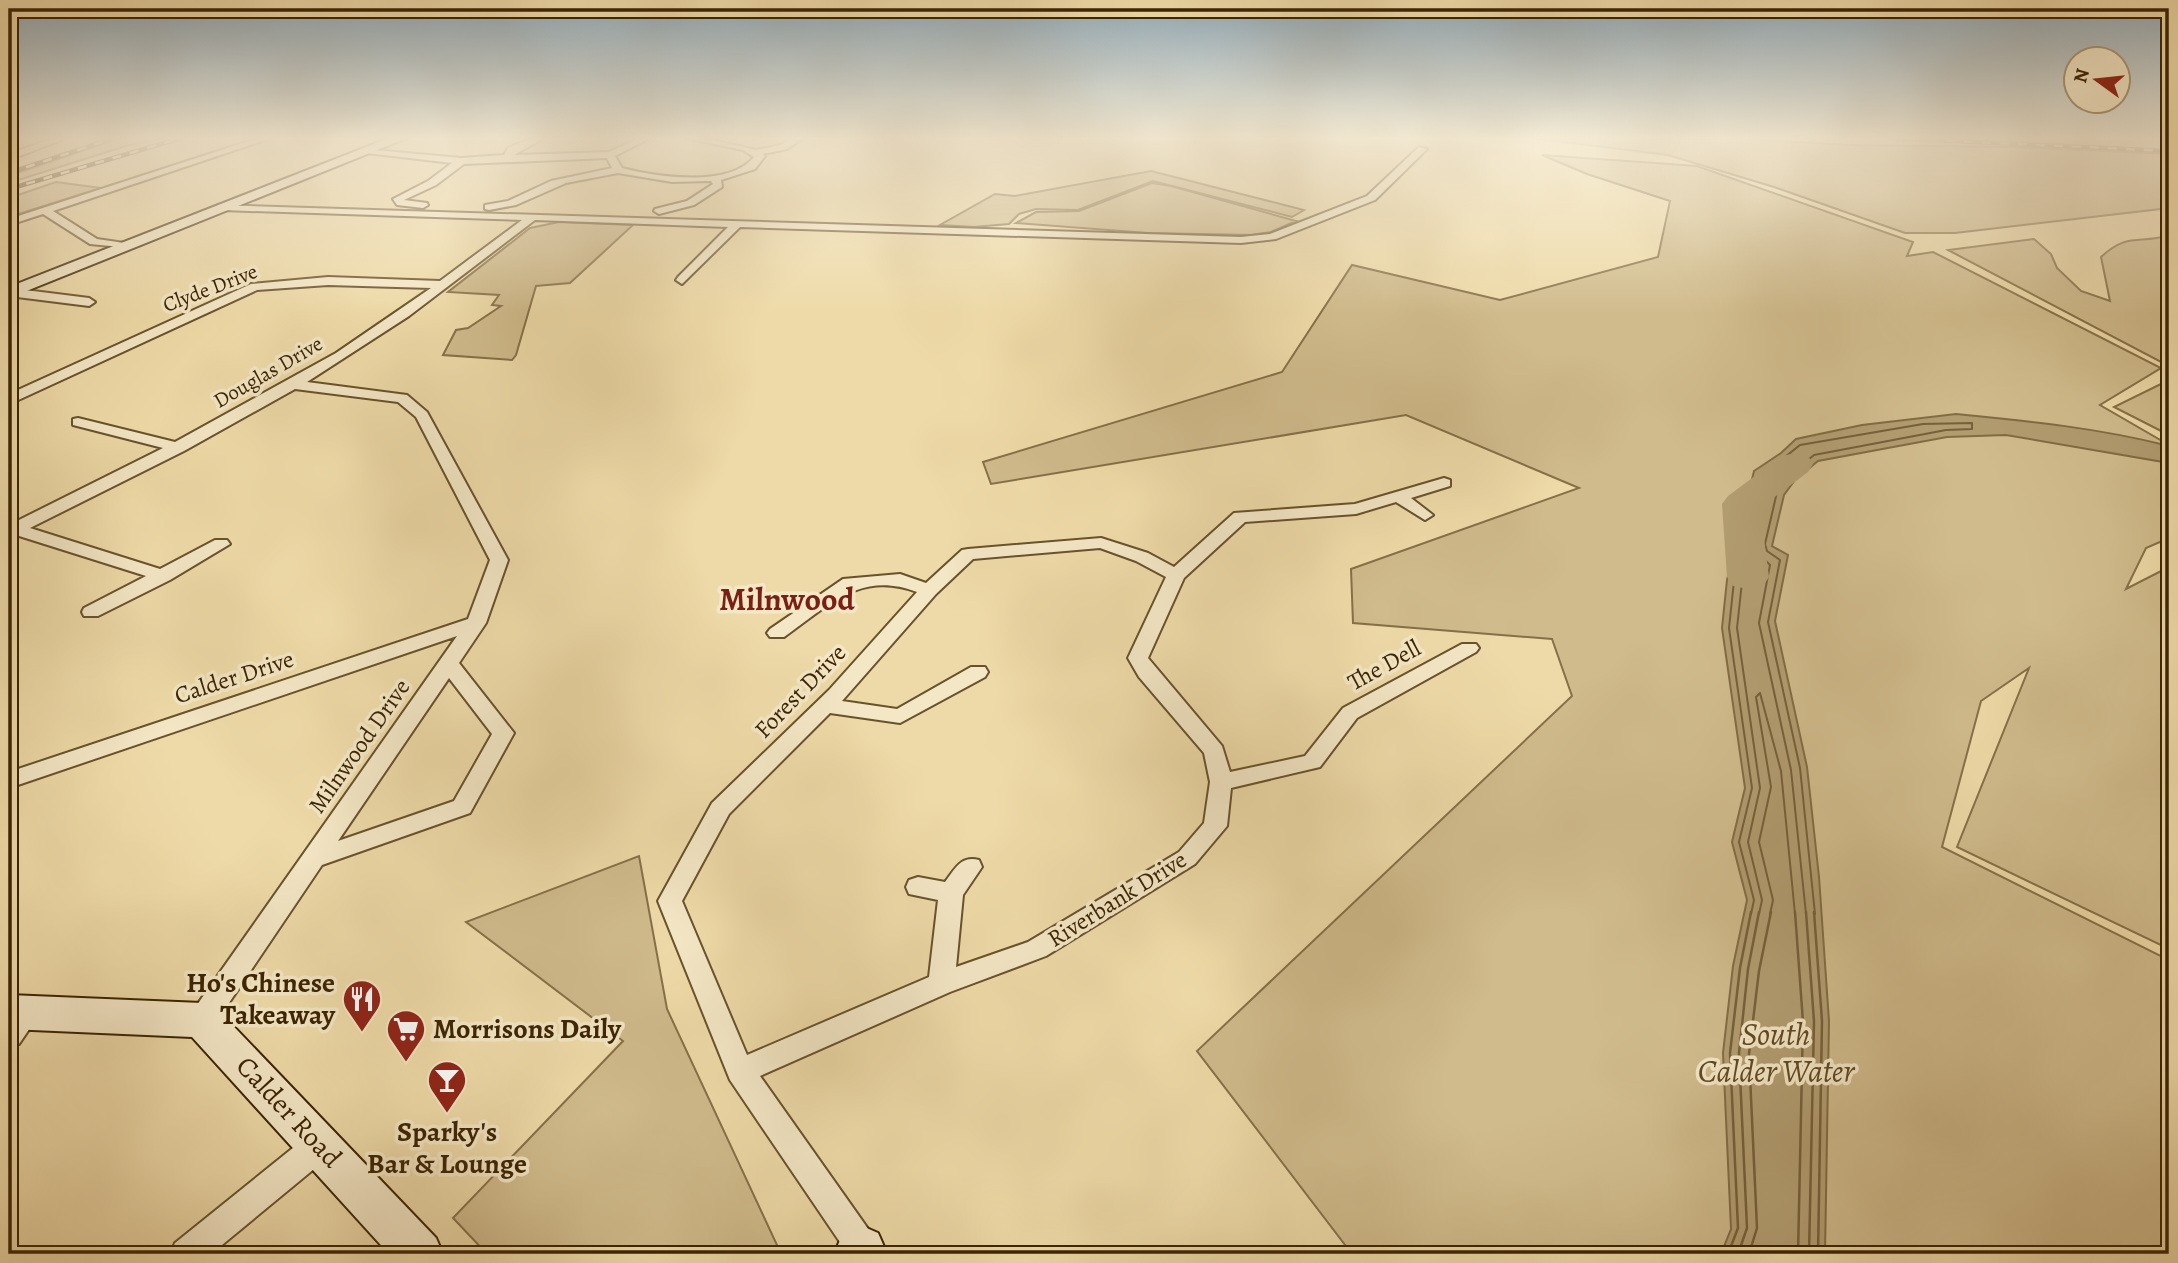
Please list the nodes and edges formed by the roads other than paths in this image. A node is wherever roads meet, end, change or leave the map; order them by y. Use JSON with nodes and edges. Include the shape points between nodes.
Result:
{"nodes":[{"id":1,"x":88,"y":197,"type":"edge"},
{"id":2,"x":248,"y":197,"type":"edge"},
{"id":3,"x":402,"y":197,"type":"edge"},
{"id":4,"x":527,"y":197,"type":"edge"},
{"id":5,"x":703,"y":197,"type":"edge"},
{"id":6,"x":1372,"y":197,"type":"edge"},
{"id":7,"x":222,"y":207,"type":"junction"},
{"id":8,"x":678,"y":210,"type":"junction"},
{"id":9,"x":45,"y":211,"type":"junction"},
{"id":10,"x":659,"y":211,"type":"dead end"},
{"id":11,"x":690,"y":214,"type":"dead end"},
{"id":12,"x":531,"y":218,"type":"junction"},
{"id":13,"x":9,"y":222,"type":"edge"},
{"id":14,"x":737,"y":224,"type":"junction"},
{"id":15,"x":127,"y":246,"type":"junction"},
{"id":16,"x":682,"y":280,"type":"dead end"},
{"id":17,"x":441,"y":285,"type":"junction"},
{"id":18,"x":9,"y":293,"type":"edge"},
{"id":19,"x":89,"y":302,"type":"dead end"},
{"id":20,"x":290,"y":384,"type":"junction"},
{"id":21,"x":9,"y":399,"type":"edge"},
{"id":22,"x":78,"y":422,"type":"dead end"},
{"id":23,"x":179,"y":448,"type":"junction"},
{"id":24,"x":1444,"y":483,"type":"dead end"},
{"id":25,"x":1399,"y":497,"type":"junction"},
{"id":26,"x":1424,"y":515,"type":"dead end"},
{"id":27,"x":12,"y":530,"type":"edge"},
{"id":28,"x":221,"y":544,"type":"dead end"},
{"id":29,"x":1176,"y":575,"type":"junction"},
{"id":30,"x":164,"y":576,"type":"junction"},
{"id":31,"x":929,"y":590,"type":"junction"},
{"id":32,"x":91,"y":612,"type":"dead end"},
{"id":33,"x":476,"y":624,"type":"junction"},
{"id":34,"x":777,"y":633,"type":"dead end"},
{"id":35,"x":1469,"y":648,"type":"dead end"},
{"id":36,"x":448,"y":663,"type":"junction"},
{"id":37,"x":978,"y":672,"type":"dead end"},
{"id":38,"x":825,"y":705,"type":"junction"},
{"id":39,"x":9,"y":780,"type":"edge"},
{"id":40,"x":1221,"y":782,"type":"junction"},
{"id":41,"x":313,"y":859,"type":"junction"},
{"id":42,"x":970,"y":867,"type":"dead end"},
{"id":43,"x":918,"y":887,"type":"dead end"},
{"id":44,"x":951,"y":893,"type":"junction"},
{"id":45,"x":941,"y":984,"type":"junction"},
{"id":46,"x":15,"y":1020,"type":"edge"},
{"id":47,"x":202,"y":1020,"type":"junction"},
{"id":48,"x":740,"y":1071,"type":"junction"},
{"id":49,"x":320,"y":1145,"type":"junction"},
{"id":50,"x":862,"y":1252,"type":"edge"},
{"id":51,"x":186,"y":1254,"type":"edge"},
{"id":52,"x":420,"y":1254,"type":"edge"}],
"edges":[{"from":1,"to":9,"type":"street"},
{"from":2,"to":7,"type":"main road"},
{"from":3,"to":4,"type":"street","via":[[398,199],[401,203],[494,207]]},
{"from":5,"to":8,"type":"street"},
{"from":6,"to":14,"type":"street","via":[[1272,237],[1252,239]]},
{"from":7,"to":12,"type":"street"},
{"from":7,"to":15,"type":"main road"},
{"from":8,"to":10,"type":"street"},
{"from":8,"to":11,"type":"street"},
{"from":9,"to":13,"type":"street"},
{"from":9,"to":15,"type":"street","via":[[94,242]]},
{"from":12,"to":14,"type":"street"},
{"from":12,"to":17,"type":"street","name":"Douglas Drive"},
{"from":14,"to":16,"type":"street"},
{"from":15,"to":18,"type":"main road"},
{"from":17,"to":20,"type":"street","name":"Douglas Drive","via":[[386,326]]},
{"from":17,"to":21,"type":"street","name":"Clyde Drive","via":[[328,281],[255,287]]},
{"from":18,"to":19,"type":"street"},
{"from":20,"to":23,"type":"street","name":"Douglas Drive"},
{"from":20,"to":33,"type":"street","name":"Milnwood Drive","via":[[402,398],[422,415],[499,560]]},
{"from":22,"to":23,"type":"street"},
{"from":23,"to":27,"type":"street","name":"Douglas Drive"},
{"from":24,"to":25,"type":"street","name":"Riverbank Drive"},
{"from":25,"to":26,"type":"street"},
{"from":25,"to":29,"type":"street","name":"Riverbank Drive","via":[[1356,509],[1240,517]]},
{"from":27,"to":30,"type":"street"},
{"from":28,"to":30,"type":"street"},
{"from":29,"to":31,"type":"street","name":"Forest Drive","via":[[1101,543],[968,554]]},
{"from":29,"to":40,"type":"street","name":"Riverbank Drive","via":[[1138,658],[1214,751]]},
{"from":30,"to":32,"type":"street"},
{"from":31,"to":34,"type":"street","via":[[900,579],[849,583]]},
{"from":31,"to":38,"type":"street","name":"Forest Drive"},
{"from":33,"to":36,"type":"street","name":"Milnwood Drive"},
{"from":33,"to":39,"type":"street","name":"Calder Drive"},
{"from":35,"to":40,"type":"street","name":"The Dell","via":[[1350,713],[1312,762]]},
{"from":36,"to":41,"type":"street","name":"Milnwood Drive"},
{"from":36,"to":41,"type":"street","name":"Milnwood Drive","via":[[503,733],[462,807]]},
{"from":37,"to":38,"type":"street","via":[[900,716]]},
{"from":38,"to":48,"type":"street","name":"Forest Drive","via":[[720,809],[670,901]]},
{"from":40,"to":45,"type":"street","name":"Riverbank Drive","via":[[1215,826],[1188,858],[1037,949]]},
{"from":41,"to":47,"type":"street","name":"Milnwood Drive"},
{"from":42,"to":44,"type":"street"},
{"from":43,"to":44,"type":"street"},
{"from":44,"to":45,"type":"street"},
{"from":45,"to":48,"type":"street","name":"Riverbank Drive"},
{"from":46,"to":47,"type":"main road"},
{"from":47,"to":49,"type":"main road","name":"Calder Road"},
{"from":48,"to":50,"type":"street"},
{"from":49,"to":51,"type":"street"},
{"from":49,"to":52,"type":"main road","name":"Calder Road"}]}
